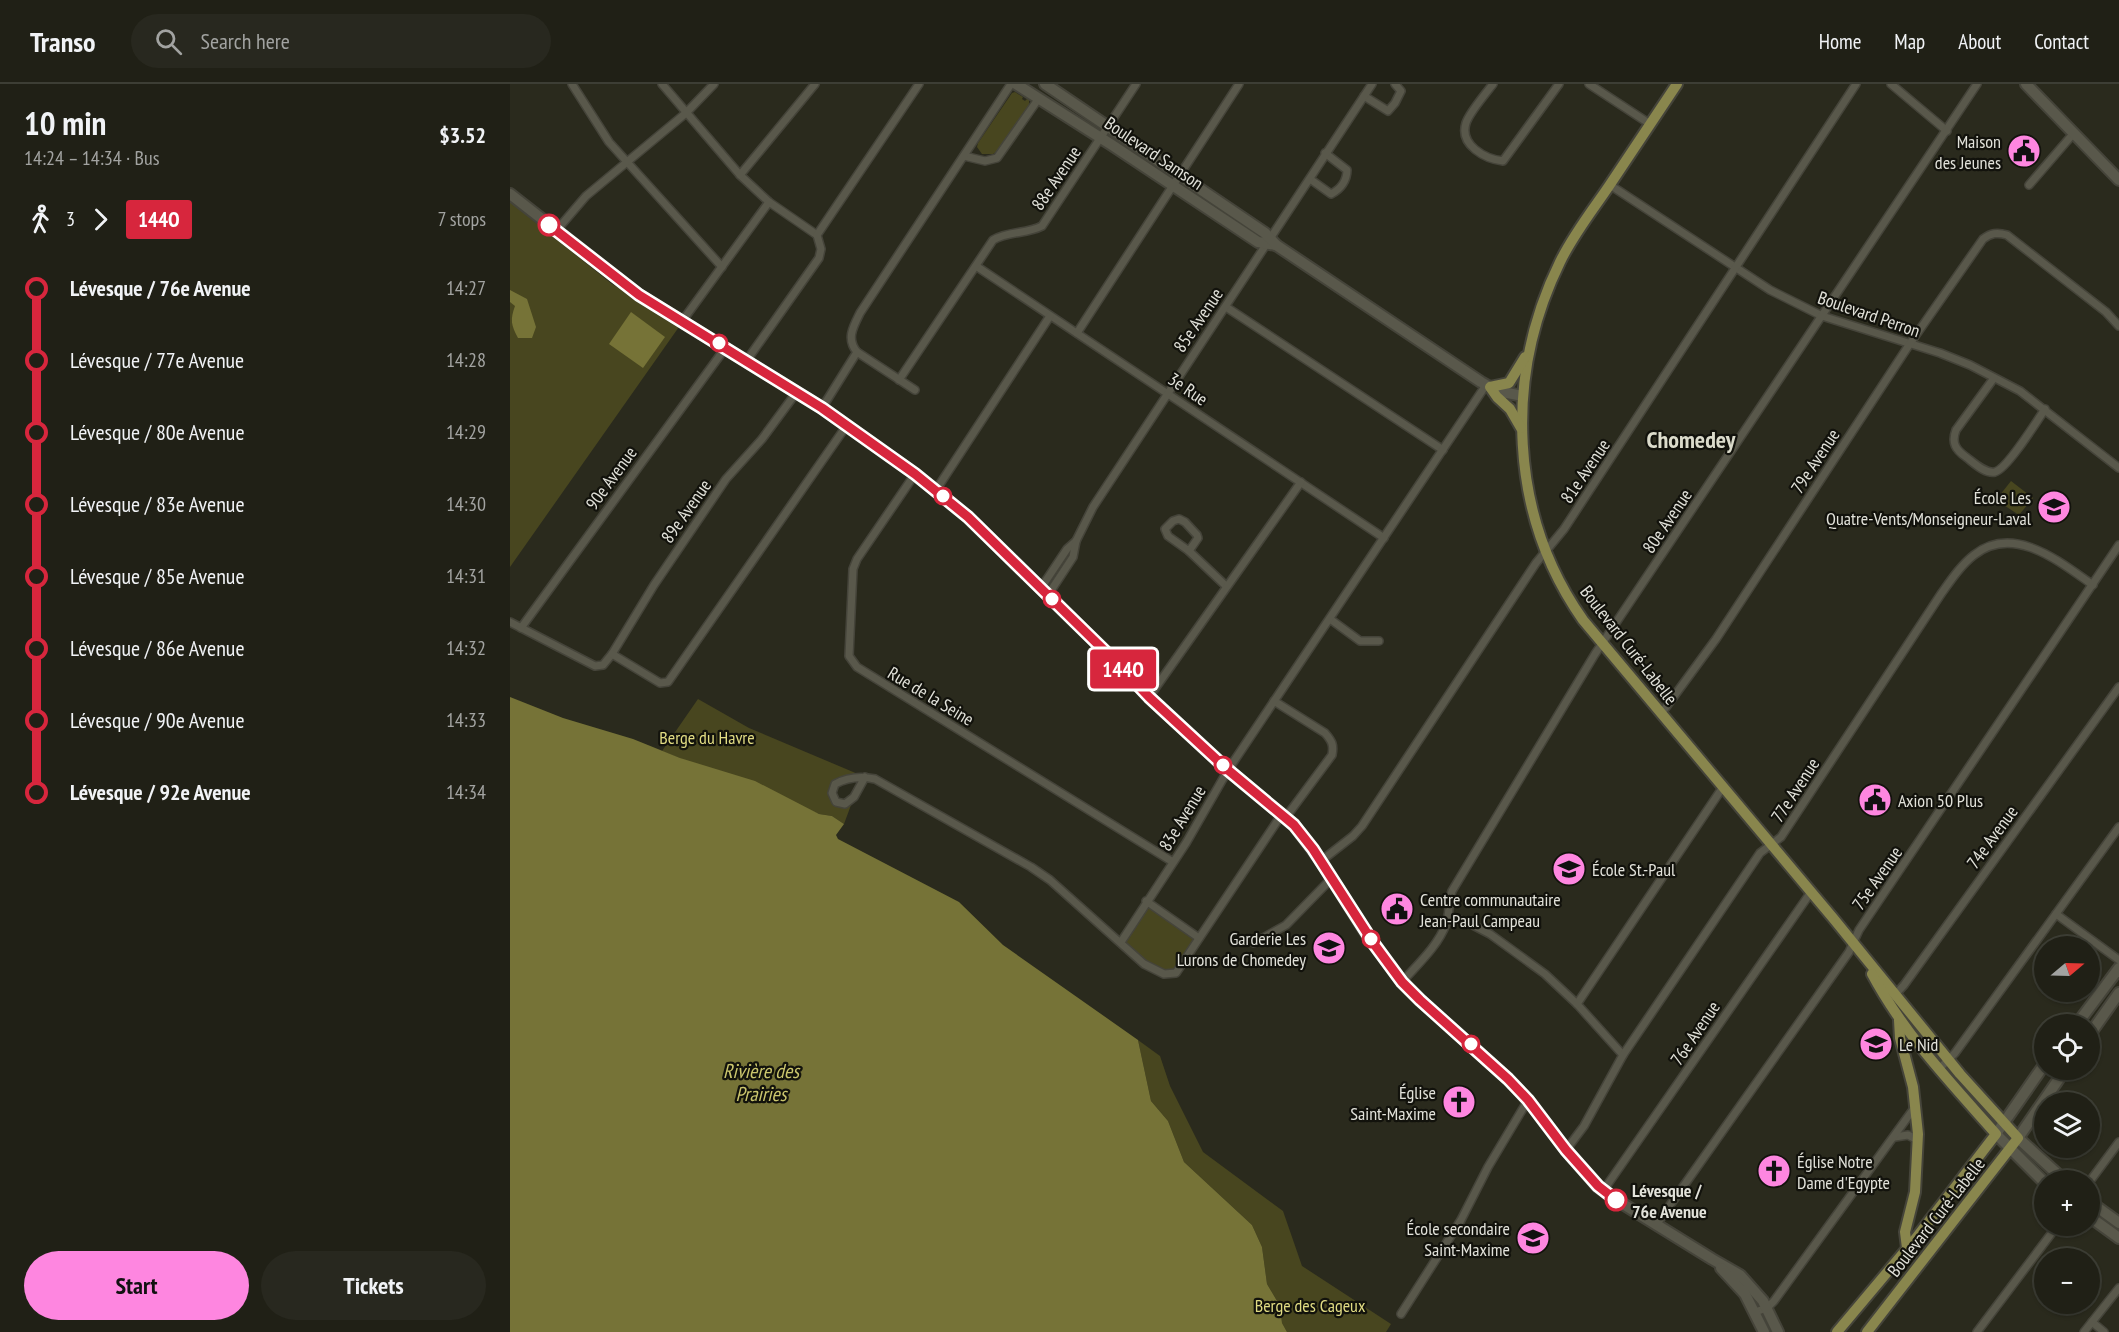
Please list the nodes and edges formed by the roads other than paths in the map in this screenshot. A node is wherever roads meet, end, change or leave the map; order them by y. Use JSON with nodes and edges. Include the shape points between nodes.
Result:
{"nodes":[{"id":1,"x":572,"y":84,"type":"edge"},
{"id":2,"x":662,"y":84,"type":"edge"},
{"id":3,"x":714,"y":84,"type":"edge"},
{"id":4,"x":815,"y":84,"type":"edge"},
{"id":5,"x":919,"y":84,"type":"edge"},
{"id":6,"x":1011,"y":84,"type":"edge"},
{"id":7,"x":1016,"y":84,"type":"edge"},
{"id":8,"x":1047,"y":84,"type":"edge"},
{"id":9,"x":1136,"y":84,"type":"edge"},
{"id":10,"x":1239,"y":84,"type":"edge"},
{"id":11,"x":1372,"y":84,"type":"edge"},
{"id":12,"x":1395,"y":84,"type":"edge"},
{"id":13,"x":1493,"y":84,"type":"edge"},
{"id":14,"x":1559,"y":84,"type":"edge"},
{"id":15,"x":1589,"y":84,"type":"edge"},
{"id":16,"x":1677,"y":84,"type":"edge"},
{"id":17,"x":1856,"y":84,"type":"edge"},
{"id":18,"x":1891,"y":84,"type":"edge"},
{"id":19,"x":1977,"y":84,"type":"edge"},
{"id":20,"x":2026,"y":84,"type":"edge"},
{"id":21,"x":1364,"y":96,"type":"junction"},
{"id":22,"x":1039,"y":98,"type":"junction"},
{"id":23,"x":686,"y":113,"type":"junction"},
{"id":24,"x":1650,"y":124,"type":"junction"},
{"id":25,"x":1107,"y":127,"type":"junction"},
{"id":26,"x":1947,"y":131,"type":"junction"},
{"id":27,"x":2073,"y":134,"type":"junction"},
{"id":28,"x":1101,"y":137,"type":"junction"},
{"id":29,"x":1325,"y":153,"type":"junction"},
{"id":30,"x":964,"y":156,"type":"junction"},
{"id":31,"x":627,"y":164,"type":"junction"},
{"id":32,"x":740,"y":175,"type":"junction"},
{"id":33,"x":2118,"y":176,"type":"edge"},
{"id":34,"x":1310,"y":179,"type":"junction"},
{"id":35,"x":1176,"y":181,"type":"junction"},
{"id":36,"x":1610,"y":185,"type":"junction"},
{"id":37,"x":2029,"y":185,"type":"dead end"},
{"id":38,"x":510,"y":194,"type":"edge"},
{"id":39,"x":769,"y":202,"type":"junction"},
{"id":40,"x":556,"y":231,"type":"junction"},
{"id":41,"x":818,"y":235,"type":"junction"},
{"id":42,"x":1271,"y":242,"type":"junction"},
{"id":43,"x":976,"y":266,"type":"junction"},
{"id":44,"x":722,"y":267,"type":"junction"},
{"id":45,"x":1736,"y":267,"type":"junction"},
{"id":46,"x":1226,"y":307,"type":"junction"},
{"id":47,"x":1050,"y":316,"type":"junction"},
{"id":48,"x":1822,"y":316,"type":"junction"},
{"id":49,"x":682,"y":320,"type":"junction"},
{"id":50,"x":2119,"y":326,"type":"edge"},
{"id":51,"x":1077,"y":333,"type":"junction"},
{"id":52,"x":1910,"y":345,"type":"junction"},
{"id":53,"x":726,"y":347,"type":"junction"},
{"id":54,"x":1530,"y":349,"type":"junction"},
{"id":55,"x":856,"y":352,"type":"junction"},
{"id":56,"x":747,"y":360,"type":"junction"},
{"id":57,"x":1994,"y":378,"type":"junction"},
{"id":58,"x":899,"y":380,"type":"junction"},
{"id":59,"x":1488,"y":386,"type":"junction"},
{"id":60,"x":915,"y":390,"type":"dead end"},
{"id":61,"x":796,"y":393,"type":"junction"},
{"id":62,"x":1167,"y":393,"type":"junction"},
{"id":63,"x":1523,"y":396,"type":"junction"},
{"id":64,"x":822,"y":408,"type":"junction"},
{"id":65,"x":2045,"y":409,"type":"junction"},
{"id":66,"x":847,"y":425,"type":"junction"},
{"id":67,"x":1522,"y":429,"type":"junction"},
{"id":68,"x":1443,"y":450,"type":"junction"},
{"id":69,"x":2119,"y":468,"type":"edge"},
{"id":70,"x":915,"y":474,"type":"junction"},
{"id":71,"x":1301,"y":482,"type":"junction"},
{"id":72,"x":936,"y":490,"type":"junction"},
{"id":73,"x":1384,"y":537,"type":"junction"},
{"id":74,"x":2119,"y":545,"type":"edge"},
{"id":75,"x":1189,"y":551,"type":"junction"},
{"id":76,"x":1546,"y":552,"type":"junction"},
{"id":77,"x":2093,"y":585,"type":"junction"},
{"id":78,"x":1226,"y":586,"type":"junction"},
{"id":79,"x":1044,"y":592,"type":"junction"},
{"id":80,"x":1330,"y":619,"type":"junction"},
{"id":81,"x":510,"y":622,"type":"edge"},
{"id":82,"x":521,"y":628,"type":"junction"},
{"id":83,"x":1379,"y":641,"type":"dead end"},
{"id":84,"x":1602,"y":643,"type":"junction"},
{"id":85,"x":612,"y":654,"type":"junction"},
{"id":86,"x":2119,"y":687,"type":"edge"},
{"id":87,"x":1149,"y":697,"type":"junction"},
{"id":88,"x":1274,"y":701,"type":"junction"},
{"id":89,"x":1661,"y":714,"type":"junction"},
{"id":90,"x":1228,"y":770,"type":"junction"},
{"id":91,"x":865,"y":777,"type":"junction"},
{"id":92,"x":1723,"y":787,"type":"junction"},
{"id":93,"x":1284,"y":815,"type":"junction"},
{"id":94,"x":2119,"y":827,"type":"edge"},
{"id":95,"x":1772,"y":845,"type":"junction"},
{"id":96,"x":1321,"y":861,"type":"junction"},
{"id":97,"x":1173,"y":862,"type":"junction"},
{"id":98,"x":1332,"y":878,"type":"junction"},
{"id":99,"x":1811,"y":892,"type":"junction"},
{"id":100,"x":1146,"y":901,"type":"junction"},
{"id":101,"x":2056,"y":914,"type":"junction"},
{"id":102,"x":1448,"y":917,"type":"junction"},
{"id":103,"x":1199,"y":938,"type":"junction"},
{"id":104,"x":1121,"y":942,"type":"junction"},
{"id":105,"x":1254,"y":943,"type":"dead end"},
{"id":106,"x":1853,"y":943,"type":"junction"},
{"id":107,"x":2119,"y":960,"type":"edge"},
{"id":108,"x":2119,"y":968,"type":"edge"},
{"id":109,"x":1402,"y":982,"type":"junction"},
{"id":110,"x":2119,"y":993,"type":"edge"},
{"id":111,"x":1892,"y":998,"type":"junction"},
{"id":112,"x":1577,"y":1004,"type":"junction"},
{"id":113,"x":2084,"y":1014,"type":"edge"},
{"id":114,"x":1899,"y":1020,"type":"junction"},
{"id":115,"x":2100,"y":1020,"type":"edge"},
{"id":116,"x":1623,"y":1056,"type":"junction"},
{"id":117,"x":1948,"y":1060,"type":"junction"},
{"id":118,"x":1939,"y":1069,"type":"junction"},
{"id":119,"x":2034,"y":1079,"type":"edge"},
{"id":120,"x":2058,"y":1080,"type":"edge"},
{"id":121,"x":1528,"y":1100,"type":"junction"},
{"id":122,"x":1916,"y":1107,"type":"junction"},
{"id":123,"x":2003,"y":1123,"type":"junction"},
{"id":124,"x":1996,"y":1134,"type":"junction"},
{"id":125,"x":1895,"y":1137,"type":"junction"},
{"id":126,"x":2018,"y":1138,"type":"junction"},
{"id":127,"x":1918,"y":1140,"type":"junction"},
{"id":128,"x":2119,"y":1142,"type":"edge"},
{"id":129,"x":2009,"y":1149,"type":"junction"},
{"id":130,"x":1566,"y":1150,"type":"junction"},
{"id":131,"x":2053,"y":1170,"type":"edge"},
{"id":132,"x":2098,"y":1170,"type":"edge"},
{"id":133,"x":2034,"y":1173,"type":"edge"},
{"id":134,"x":1604,"y":1191,"type":"junction"},
{"id":135,"x":2100,"y":1209,"type":"edge"},
{"id":136,"x":2119,"y":1223,"type":"edge"},
{"id":137,"x":2100,"y":1224,"type":"edge"},
{"id":138,"x":1656,"y":1225,"type":"junction"},
{"id":139,"x":2049,"y":1236,"type":"edge"},
{"id":140,"x":2119,"y":1238,"type":"edge"},
{"id":141,"x":1907,"y":1248,"type":"junction"},
{"id":142,"x":1712,"y":1260,"type":"junction"},
{"id":143,"x":2119,"y":1288,"type":"edge"},
{"id":144,"x":1767,"y":1308,"type":"junction"},
{"id":145,"x":1755,"y":1312,"type":"junction"},
{"id":146,"x":1401,"y":1314,"type":"dead end"},
{"id":147,"x":2092,"y":1322,"type":"junction"},
{"id":148,"x":1764,"y":1332,"type":"edge"},
{"id":149,"x":1778,"y":1332,"type":"edge"},
{"id":150,"x":1837,"y":1332,"type":"edge"},
{"id":151,"x":1867,"y":1332,"type":"edge"},
{"id":152,"x":1977,"y":1332,"type":"edge"},
{"id":153,"x":2084,"y":1332,"type":"edge"},
{"id":154,"x":2104,"y":1332,"type":"edge"}],
"edges":[{"from":1,"to":31,"type":"street"},
{"from":2,"to":23,"type":"street"},
{"from":3,"to":23,"type":"street"},
{"from":4,"to":32,"type":"street"},
{"from":5,"to":41,"type":"street"},
{"from":6,"to":30,"type":"street"},
{"from":7,"to":22,"type":"street","name":"Boulevard Samson"},
{"from":8,"to":25,"type":"street","name":"Boulevard Samson"},
{"from":9,"to":25,"type":"street","name":"88e Avenue"},
{"from":10,"to":35,"type":"street"},
{"from":11,"to":21,"type":"street","name":"85e Avenue"},
{"from":12,"to":21,"type":"street","via":[[1401,91],[1388,111]]},
{"from":13,"to":14,"type":"street","via":[[1466,123],[1466,138],[1477,151],[1503,161]]},
{"from":15,"to":24,"type":"street"},
{"from":16,"to":24,"type":"main road","name":"Boulevard Curé-Labelle"},
{"from":17,"to":45,"type":"street","name":"81e Avenue"},
{"from":18,"to":26,"type":"street"},
{"from":19,"to":26,"type":"street","name":"80e Avenue"},
{"from":20,"to":27,"type":"street"},
{"from":21,"to":29,"type":"street","name":"85e Avenue"},
{"from":22,"to":28,"type":"street","name":"Boulevard Samson"},
{"from":22,"to":30,"type":"street","via":[[997,158],[985,161]]},
{"from":23,"to":31,"type":"street"},
{"from":23,"to":32,"type":"street"},
{"from":24,"to":36,"type":"main road","name":"Boulevard Curé-Labelle"},
{"from":25,"to":28,"type":"street","name":"88e Avenue"},
{"from":25,"to":35,"type":"street","name":"Boulevard Samson"},
{"from":26,"to":48,"type":"street","name":"80e Avenue"},
{"from":27,"to":33,"type":"street"},
{"from":27,"to":37,"type":"street"},
{"from":28,"to":35,"type":"street","name":"Boulevard Samson"},
{"from":28,"to":43,"type":"street","name":"88e Avenue","via":[[1042,226],[999,236]]},
{"from":29,"to":34,"type":"street","name":"85e Avenue"},
{"from":29,"to":34,"type":"street","via":[[1347,170],[1347,177],[1331,194]]},
{"from":30,"to":55,"type":"street","via":[[860,313],[850,339]]},
{"from":31,"to":40,"type":"street","via":[[576,205]]},
{"from":31,"to":44,"type":"street"},
{"from":32,"to":39,"type":"street"},
{"from":34,"to":42,"type":"street","name":"85e Avenue"},
{"from":35,"to":42,"type":"street","name":"Boulevard Samson","via":[[1265,233]]},
{"from":35,"to":51,"type":"street"},
{"from":36,"to":45,"type":"street","name":"Boulevard Perron"},
{"from":36,"to":54,"type":"main road","name":"Boulevard Curé-Labelle","via":[[1560,263]]},
{"from":38,"to":40,"type":"street"},
{"from":39,"to":41,"type":"street"},
{"from":39,"to":44,"type":"street"},
{"from":40,"to":49,"type":"street","via":[[639,295]]},
{"from":41,"to":56,"type":"street","via":[[819,258]]},
{"from":42,"to":46,"type":"street","name":"85e Avenue"},
{"from":42,"to":59,"type":"street","name":"Boulevard Samson"},
{"from":43,"to":47,"type":"street","name":"3e Rue"},
{"from":43,"to":58,"type":"street","name":"88e Avenue"},
{"from":44,"to":49,"type":"street"},
{"from":45,"to":48,"type":"street","name":"Boulevard Perron","via":[[1770,290]]},
{"from":45,"to":76,"type":"street","name":"81e Avenue"},
{"from":46,"to":62,"type":"street","name":"85e Avenue"},
{"from":46,"to":68,"type":"street"},
{"from":47,"to":51,"type":"street","name":"3e Rue"},
{"from":47,"to":72,"type":"street"},
{"from":48,"to":52,"type":"street","name":"Boulevard Perron"},
{"from":48,"to":84,"type":"street","name":"80e Avenue"},
{"from":49,"to":53,"type":"street"},
{"from":50,"to":52,"type":"street","name":"79e Avenue","via":[[2072,285],[1999,232],[1983,239]]},
{"from":51,"to":62,"type":"street","name":"3e Rue"},
{"from":52,"to":57,"type":"street","name":"Boulevard Perron","via":[[1950,357]]},
{"from":52,"to":89,"type":"street","name":"79e Avenue","via":[[1716,639]]},
{"from":53,"to":56,"type":"street"},
{"from":53,"to":82,"type":"street","name":"90e Avenue"},
{"from":54,"to":59,"type":"main road","via":[[1511,381]]},
{"from":54,"to":63,"type":"main road","name":"Boulevard Curé-Labelle"},
{"from":55,"to":58,"type":"street"},
{"from":55,"to":64,"type":"street"},
{"from":56,"to":61,"type":"street"},
{"from":57,"to":65,"type":"street","name":"Boulevard Perron"},
{"from":57,"to":65,"type":"street","via":[[1954,437],[1957,451],[1986,471],[1995,472],[2006,465]]},
{"from":58,"to":60,"type":"street"},
{"from":59,"to":63,"type":"street","name":"Boulevard Samson"},
{"from":59,"to":67,"type":"main road","via":[[1512,411]]},
{"from":59,"to":68,"type":"street","name":"83e Avenue"},
{"from":61,"to":64,"type":"street"},
{"from":61,"to":85,"type":"street","name":"89e Avenue","via":[[726,479]]},
{"from":62,"to":71,"type":"street","name":"3e Rue"},
{"from":62,"to":79,"type":"street","name":"85e Avenue","via":[[1093,507],[1076,541],[1067,549]]},
{"from":63,"to":67,"type":"main road","name":"Boulevard Curé-Labelle"},
{"from":64,"to":66,"type":"street"},
{"from":65,"to":69,"type":"street","name":"Boulevard Perron"},
{"from":66,"to":70,"type":"street"},
{"from":66,"to":85,"type":"street","via":[[668,682],[660,683]]},
{"from":67,"to":76,"type":"main road","name":"Boulevard Curé-Labelle","via":[[1528,493]]},
{"from":68,"to":73,"type":"street","name":"83e Avenue"},
{"from":70,"to":72,"type":"street"},
{"from":70,"to":97,"type":"street","name":"Rue de la Seine","via":[[853,569],[849,656],[856,667]]},
{"from":71,"to":73,"type":"street","name":"3e Rue"},
{"from":71,"to":78,"type":"street"},
{"from":72,"to":79,"type":"street"},
{"from":73,"to":80,"type":"street","name":"83e Avenue"},
{"from":74,"to":77,"type":"street","name":"75e Avenue"},
{"from":75,"to":75,"type":"street","via":[[1197,535],[1185,522],[1173,521],[1165,529],[1168,536]]},
{"from":75,"to":78,"type":"street"},
{"from":76,"to":84,"type":"main road","name":"Boulevard Curé-Labelle","via":[[1572,602]]},
{"from":76,"to":96,"type":"street","name":"81e Avenue","via":[[1362,826]]},
{"from":77,"to":95,"type":"street","name":"77e Avenue","via":[[2028,546],[2014,543],[1976,553],[1941,594],[1784,833]]},
{"from":77,"to":106,"type":"street","name":"75e Avenue"},
{"from":78,"to":87,"type":"street"},
{"from":79,"to":87,"type":"street"},
{"from":80,"to":83,"type":"street","via":[[1360,641]]},
{"from":80,"to":88,"type":"street","name":"83e Avenue"},
{"from":81,"to":82,"type":"street"},
{"from":82,"to":85,"type":"street","via":[[595,666],[603,665]]},
{"from":84,"to":89,"type":"main road","name":"Boulevard Curé-Labelle"},
{"from":84,"to":102,"type":"street","name":"80e Avenue","via":[[1452,891]]},
{"from":86,"to":111,"type":"street","name":"74e Avenue"},
{"from":87,"to":90,"type":"street"},
{"from":88,"to":90,"type":"street","name":"83e Avenue"},
{"from":88,"to":93,"type":"street","via":[[1325,733],[1333,746],[1332,755]]},
{"from":89,"to":92,"type":"main road","name":"Boulevard Curé-Labelle"},
{"from":90,"to":93,"type":"street"},
{"from":90,"to":97,"type":"street","name":"83e Avenue"},
{"from":91,"to":91,"type":"street","via":[[846,778],[835,784],[832,793],[836,802],[845,804],[854,797]]},
{"from":91,"to":104,"type":"street","via":[[875,779],[1031,867]]},
{"from":92,"to":95,"type":"main road","name":"Boulevard Curé-Labelle"},
{"from":92,"to":112,"type":"street"},
{"from":93,"to":96,"type":"street"},
{"from":93,"to":103,"type":"street"},
{"from":94,"to":101,"type":"street"},
{"from":95,"to":99,"type":"main road","name":"Boulevard Curé-Labelle"},
{"from":95,"to":116,"type":"street","name":"77e Avenue","via":[[1760,853]]},
{"from":96,"to":98,"type":"street"},
{"from":97,"to":100,"type":"street","name":"83e Avenue"},
{"from":98,"to":105,"type":"street","via":[[1286,925]]},
{"from":98,"to":109,"type":"street"},
{"from":99,"to":106,"type":"main road","name":"Boulevard Curé-Labelle"},
{"from":99,"to":134,"type":"street","name":"76e Avenue"},
{"from":100,"to":103,"type":"street"},
{"from":100,"to":104,"type":"street","name":"83e Avenue"},
{"from":101,"to":107,"type":"street"},
{"from":101,"to":117,"type":"street"},
{"from":102,"to":109,"type":"street","name":"80e Avenue","via":[[1442,934]]},
{"from":102,"to":112,"type":"street","via":[[1490,934],[1545,974]]},
{"from":103,"to":104,"type":"street","via":[[1176,973],[1164,974],[1144,964]]},
{"from":106,"to":111,"type":"main road","name":"Boulevard Curé-Labelle"},
{"from":106,"to":138,"type":"street","name":"75e Avenue"},
{"from":108,"to":113,"type":"street"},
{"from":109,"to":121,"type":"street"},
{"from":110,"to":115,"type":"street"},
{"from":111,"to":114,"type":"main road","name":"Boulevard Curé-Labelle"},
{"from":111,"to":117,"type":"main road","name":"Boulevard Curé-Labelle"},
{"from":112,"to":116,"type":"street"},
{"from":114,"to":118,"type":"main road","name":"Boulevard Curé-Labelle"},
{"from":114,"to":122,"type":"main road"},
{"from":116,"to":130,"type":"street","name":"77e Avenue"},
{"from":117,"to":118,"type":"street"},
{"from":117,"to":123,"type":"main road","name":"Boulevard Curé-Labelle"},
{"from":118,"to":124,"type":"main road","name":"Boulevard Curé-Labelle"},
{"from":119,"to":123,"type":"street"},
{"from":120,"to":126,"type":"street"},
{"from":121,"to":130,"type":"street"},
{"from":121,"to":146,"type":"street","via":[[1461,1220]]},
{"from":122,"to":125,"type":"street"},
{"from":122,"to":127,"type":"main road"},
{"from":123,"to":124,"type":"street","name":"Boulevard Curé-Labelle"},
{"from":123,"to":126,"type":"main road","name":"Boulevard Curé-Labelle"},
{"from":124,"to":129,"type":"street"},
{"from":124,"to":141,"type":"main road","name":"Boulevard Curé-Labelle"},
{"from":125,"to":127,"type":"street","via":[[1908,1135]]},
{"from":125,"to":144,"type":"street"},
{"from":126,"to":129,"type":"main road","name":"Boulevard Curé-Labelle"},
{"from":126,"to":131,"type":"street"},
{"from":127,"to":141,"type":"main road","via":[[1915,1192],[1905,1232]]},
{"from":128,"to":132,"type":"street"},
{"from":129,"to":133,"type":"street"},
{"from":129,"to":151,"type":"main road","name":"Boulevard Curé-Labelle"},
{"from":130,"to":134,"type":"street"},
{"from":134,"to":138,"type":"street"},
{"from":135,"to":136,"type":"street"},
{"from":137,"to":140,"type":"street"},
{"from":138,"to":142,"type":"street"},
{"from":139,"to":152,"type":"street"},
{"from":141,"to":150,"type":"main road","name":"Boulevard Curé-Labelle"},
{"from":142,"to":144,"type":"street","via":[[1740,1275]]},
{"from":142,"to":145,"type":"street","via":[[1736,1283]]},
{"from":143,"to":147,"type":"street"},
{"from":144,"to":145,"type":"street"},
{"from":144,"to":149,"type":"street"},
{"from":145,"to":148,"type":"street"},
{"from":147,"to":153,"type":"street"},
{"from":147,"to":154,"type":"street"}]}
